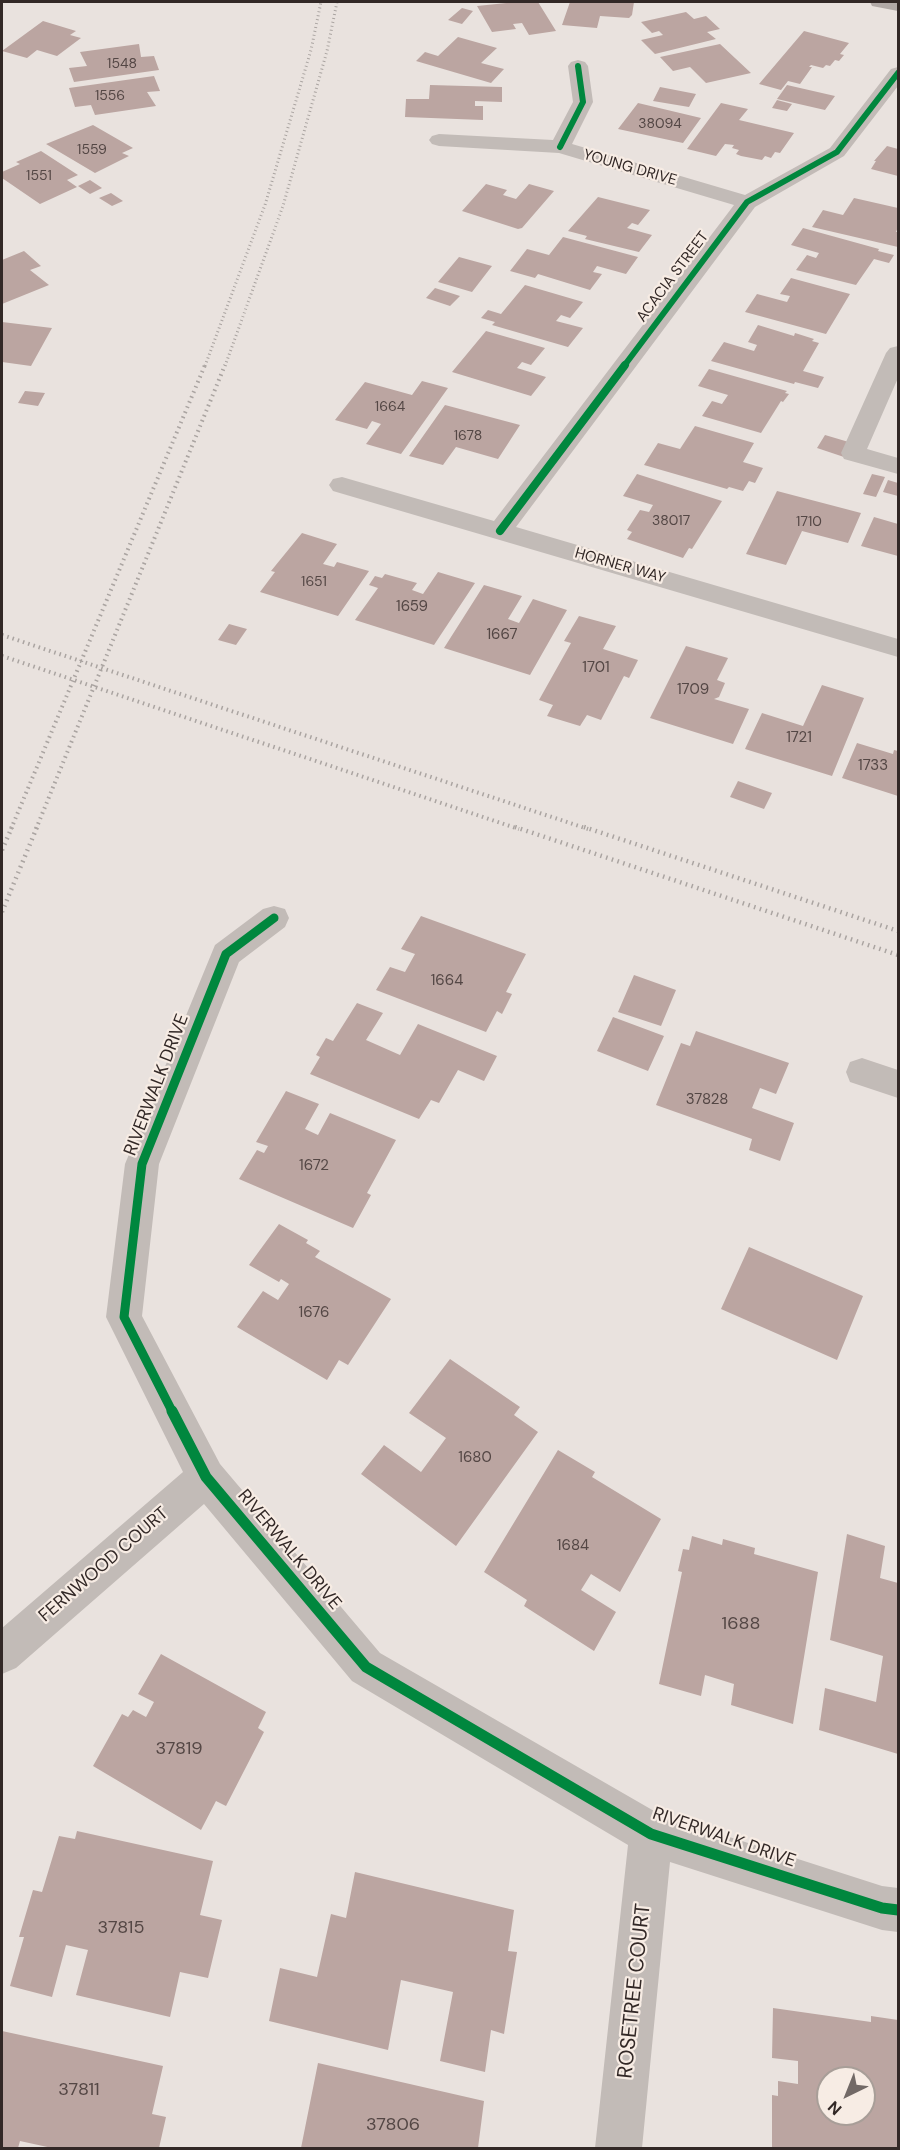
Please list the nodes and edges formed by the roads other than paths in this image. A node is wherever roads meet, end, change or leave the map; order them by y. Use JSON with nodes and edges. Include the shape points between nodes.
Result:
{"nodes":[{"id":1,"x":879,"y":2,"type":"edge"},
{"id":2,"x":898,"y":6,"type":"edge"},
{"id":3,"x":578,"y":66,"type":"dead end"},
{"id":4,"x":898,"y":73,"type":"edge"},
{"id":5,"x":439,"y":140,"type":"dead end"},
{"id":6,"x":560,"y":147,"type":"junction"},
{"id":7,"x":747,"y":202,"type":"junction"},
{"id":8,"x":898,"y":352,"type":"edge"},
{"id":9,"x":898,"y":466,"type":"edge"},
{"id":10,"x":342,"y":485,"type":"dead end"},
{"id":11,"x":500,"y":531,"type":"junction"},
{"id":12,"x":898,"y":648,"type":"edge"},
{"id":13,"x":274,"y":918,"type":"dead end"},
{"id":14,"x":862,"y":1072,"type":"dead end"},
{"id":15,"x":898,"y":1084,"type":"edge"},
{"id":16,"x":206,"y":1476,"type":"junction"},
{"id":17,"x":2,"y":1654,"type":"edge"},
{"id":18,"x":651,"y":1834,"type":"junction"},
{"id":19,"x":898,"y":1910,"type":"edge"},
{"id":20,"x":619,"y":2148,"type":"edge"}],
"edges":[{"from":1,"to":2,"type":"main road"},
{"from":3,"to":6,"type":"street","via":[[583,102]]},
{"from":4,"to":7,"type":"street","name":"ACACIA STREET","via":[[837,152]]},
{"from":5,"to":6,"type":"street","name":"YOUNG DRIVE"},
{"from":6,"to":7,"type":"street","name":"YOUNG DRIVE"},
{"from":7,"to":11,"type":"street","name":"ACACIA STREET"},
{"from":8,"to":9,"type":"street","via":[[853,453]]},
{"from":10,"to":11,"type":"street","name":"HORNER WAY"},
{"from":11,"to":12,"type":"street","name":"HORNER WAY"},
{"from":13,"to":16,"type":"street","name":"RIVERWALK DRIVE","via":[[226,954],[142,1164],[124,1317]]},
{"from":14,"to":15,"type":"street"},
{"from":16,"to":17,"type":"street","name":"FERNWOOD COURT"},
{"from":16,"to":18,"type":"street","name":"RIVERWALK DRIVE","via":[[366,1667]]},
{"from":18,"to":19,"type":"street","name":"RIVERWALK DRIVE"},
{"from":18,"to":20,"type":"street","name":"ROSETREE COURT"}]}
